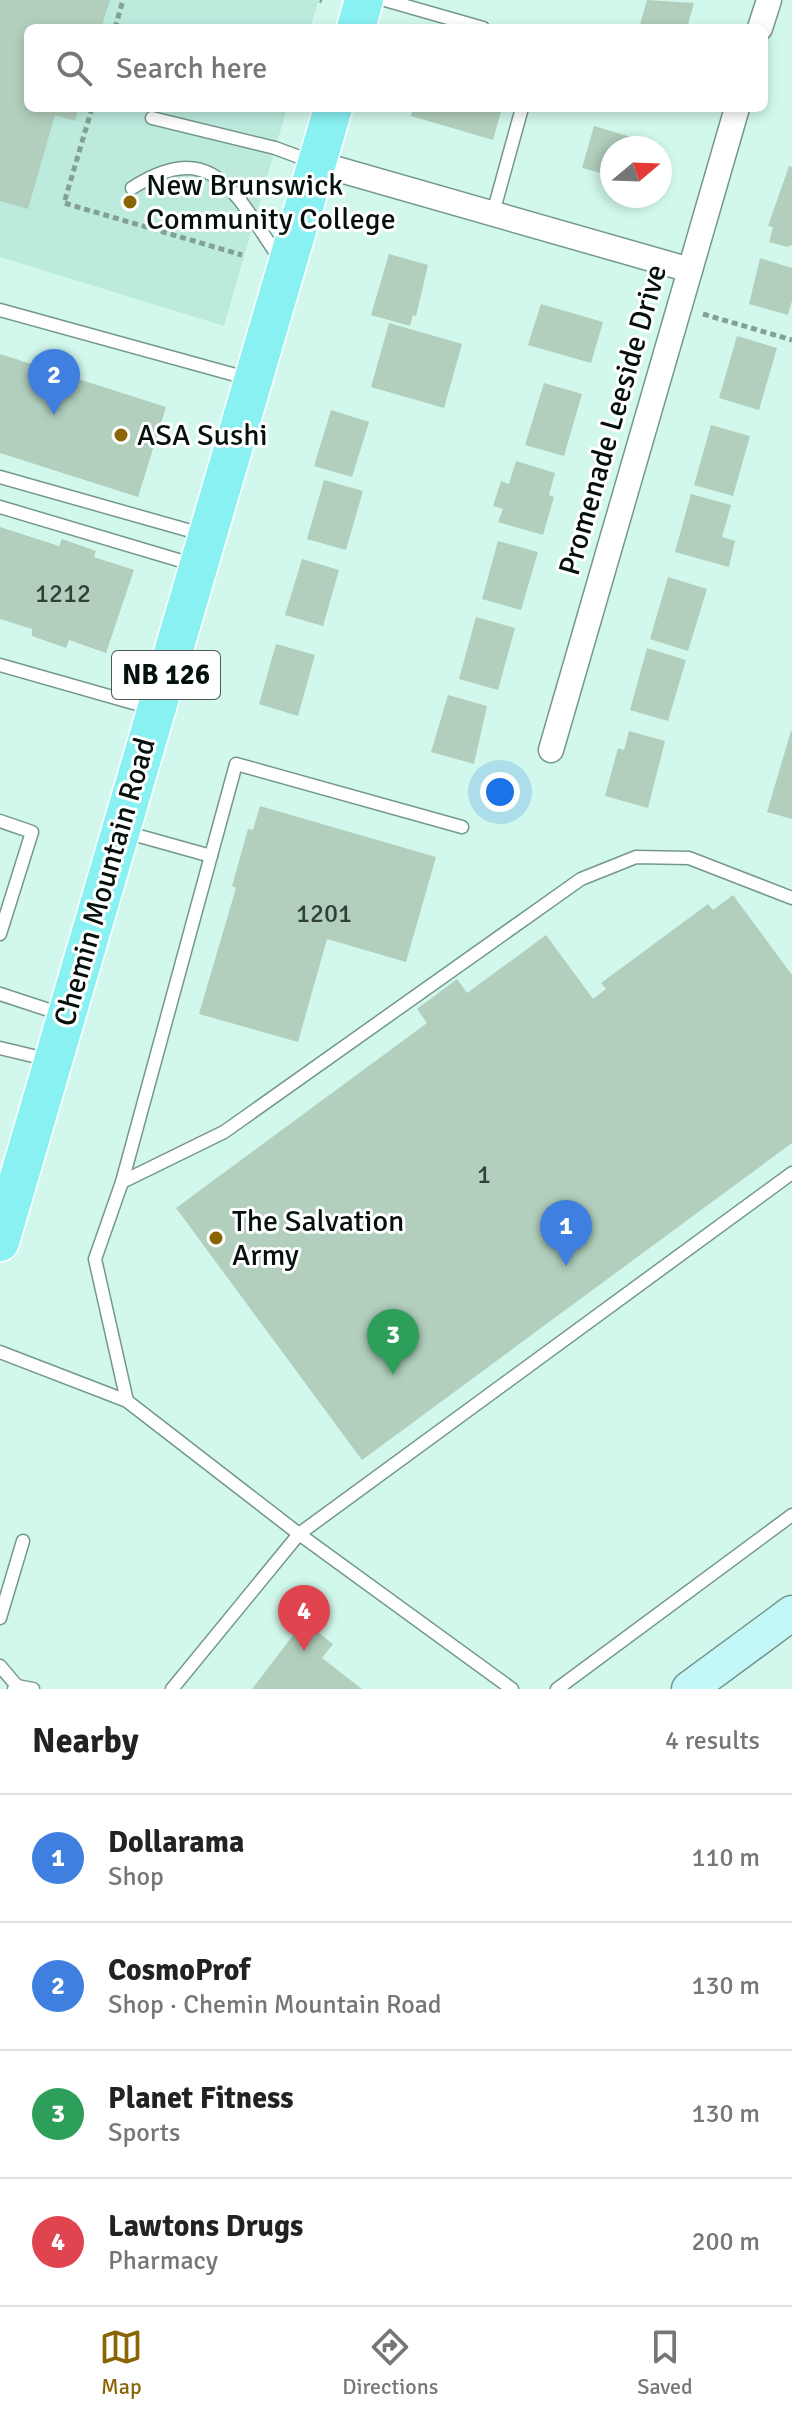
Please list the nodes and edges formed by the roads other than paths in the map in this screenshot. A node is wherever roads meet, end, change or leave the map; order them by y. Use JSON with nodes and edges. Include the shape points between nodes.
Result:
{"nodes":[{"id":1,"x":364,"y":0,"type":"edge"},
{"id":2,"x":385,"y":0,"type":"edge"},
{"id":3,"x":769,"y":0,"type":"edge"},
{"id":4,"x":357,"y":24,"type":"edge"},
{"id":5,"x":469,"y":24,"type":"edge"},
{"id":6,"x":761,"y":24,"type":"edge"},
{"id":7,"x":332,"y":112,"type":"edge"},
{"id":8,"x":521,"y":112,"type":"edge"},
{"id":9,"x":736,"y":112,"type":"edge"},
{"id":10,"x":152,"y":118,"type":"dead end"},
{"id":11,"x":316,"y":163,"type":"junction"},
{"id":12,"x":132,"y":188,"type":"dead end"},
{"id":13,"x":493,"y":213,"type":"junction"},
{"id":14,"x":286,"y":267,"type":"junction"},
{"id":15,"x":690,"y":270,"type":"junction"},
{"id":16,"x":0,"y":310,"type":"edge"},
{"id":17,"x":253,"y":380,"type":"junction"},
{"id":18,"x":0,"y":477,"type":"edge"},
{"id":19,"x":0,"y":507,"type":"edge"},
{"id":20,"x":203,"y":551,"type":"junction"},
{"id":21,"x":0,"y":665,"type":"edge"},
{"id":22,"x":156,"y":709,"type":"junction"},
{"id":23,"x":551,"y":750,"type":"dead end"},
{"id":24,"x":0,"y":821,"type":"edge"},
{"id":25,"x":462,"y":827,"type":"dead end"},
{"id":26,"x":121,"y":831,"type":"junction"},
{"id":27,"x":211,"y":856,"type":"junction"},
{"id":28,"x":792,"y":898,"type":"edge"},
{"id":29,"x":0,"y":934,"type":"edge"},
{"id":30,"x":0,"y":994,"type":"edge"},
{"id":31,"x":66,"y":1016,"type":"junction"},
{"id":32,"x":0,"y":1048,"type":"edge"},
{"id":33,"x":53,"y":1061,"type":"junction"},
{"id":34,"x":792,"y":1173,"type":"edge"},
{"id":35,"x":122,"y":1182,"type":"junction"},
{"id":36,"x":0,"y":1242,"type":"edge"},
{"id":37,"x":0,"y":1352,"type":"edge"},
{"id":38,"x":127,"y":1401,"type":"junction"},
{"id":39,"x":792,"y":1515,"type":"edge"},
{"id":40,"x":299,"y":1534,"type":"junction"},
{"id":41,"x":23,"y":1541,"type":"dead end"},
{"id":42,"x":792,"y":1613,"type":"edge"},
{"id":43,"x":0,"y":1618,"type":"edge"},
{"id":44,"x":0,"y":1666,"type":"edge"},
{"id":45,"x":16,"y":1687,"type":"edge"},
{"id":46,"x":33,"y":1689,"type":"edge"},
{"id":47,"x":172,"y":1689,"type":"edge"},
{"id":48,"x":512,"y":1689,"type":"edge"},
{"id":49,"x":557,"y":1689,"type":"edge"},
{"id":50,"x":689,"y":1689,"type":"edge"}],
"edges":[{"from":1,"to":4,"type":"main road"},
{"from":2,"to":5,"type":"lane"},
{"from":3,"to":6,"type":"street"},
{"from":7,"to":11,"type":"main road","name":"Chemin Mountain Road","number":"NB 126"},
{"from":8,"to":13,"type":"lane"},
{"from":9,"to":15,"type":"street","name":"Promenade Leeside Drive"},
{"from":10,"to":11,"type":"lane"},
{"from":11,"to":13,"type":"street"},
{"from":11,"to":14,"type":"main road","name":"Chemin Mountain Road","number":"NB 126"},
{"from":12,"to":14,"type":"lane","via":[[172,169],[192,167],[211,173],[230,188]]},
{"from":13,"to":15,"type":"street"},
{"from":14,"to":17,"type":"main road","name":"Chemin Mountain Road","number":"NB 126"},
{"from":15,"to":23,"type":"street","name":"Promenade Leeside Drive"},
{"from":16,"to":17,"type":"lane"},
{"from":17,"to":20,"type":"main road","name":"Chemin Mountain Road","number":"NB 126"},
{"from":18,"to":20,"type":"lane"},
{"from":19,"to":20,"type":"lane"},
{"from":20,"to":22,"type":"main road","name":"Chemin Mountain Road","number":"NB 126"},
{"from":21,"to":22,"type":"lane"},
{"from":22,"to":26,"type":"main road","name":"Chemin Mountain Road","number":"NB 126"},
{"from":24,"to":29,"type":"lane","via":[[32,832]]},
{"from":25,"to":27,"type":"lane","via":[[236,764]]},
{"from":26,"to":27,"type":"lane"},
{"from":26,"to":31,"type":"main road","name":"Chemin Mountain Road","number":"NB 126"},
{"from":27,"to":35,"type":"lane"},
{"from":28,"to":35,"type":"lane","via":[[689,858],[636,857],[581,879],[224,1132]]},
{"from":30,"to":31,"type":"lane"},
{"from":31,"to":33,"type":"main road","name":"Chemin Mountain Road","number":"NB 126"},
{"from":32,"to":33,"type":"lane"},
{"from":33,"to":36,"type":"main road","name":"Chemin Mountain Road","number":"NB 126"},
{"from":34,"to":40,"type":"lane"},
{"from":35,"to":38,"type":"lane","via":[[95,1259]]},
{"from":37,"to":38,"type":"lane"},
{"from":38,"to":40,"type":"lane"},
{"from":39,"to":49,"type":"lane"},
{"from":40,"to":47,"type":"lane"},
{"from":40,"to":48,"type":"lane"},
{"from":41,"to":43,"type":"lane"},
{"from":42,"to":50,"type":"main road"},
{"from":44,"to":45,"type":"lane"},
{"from":45,"to":46,"type":"lane"}]}
